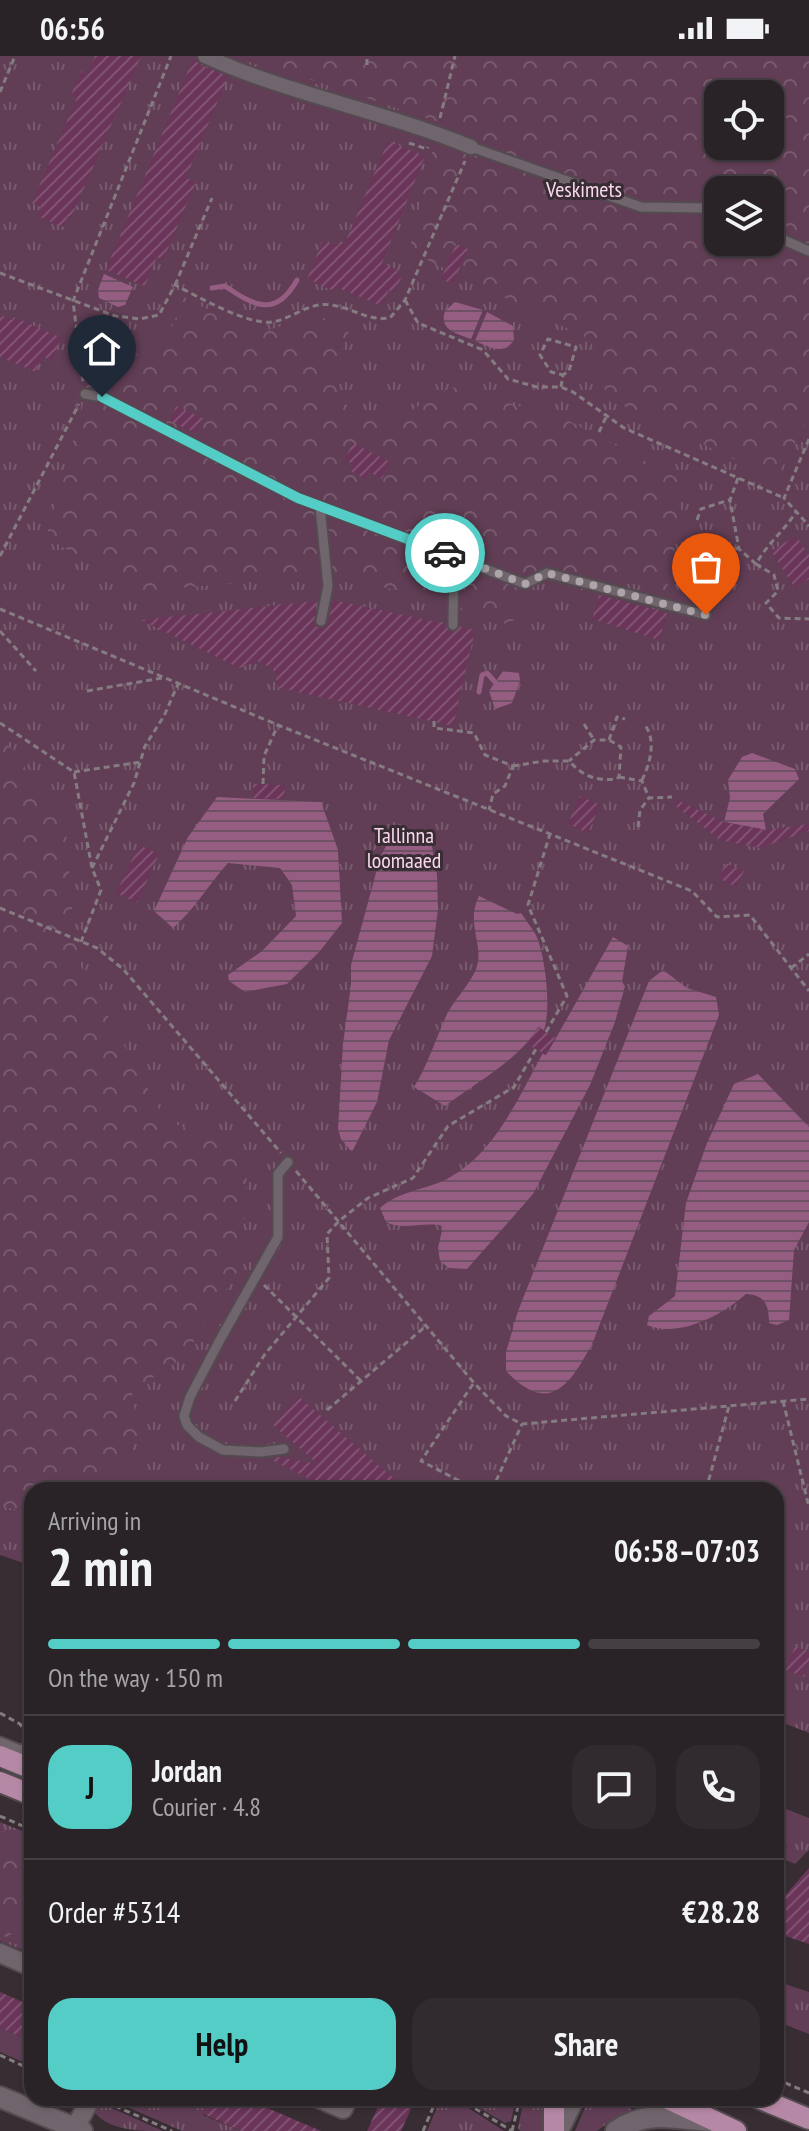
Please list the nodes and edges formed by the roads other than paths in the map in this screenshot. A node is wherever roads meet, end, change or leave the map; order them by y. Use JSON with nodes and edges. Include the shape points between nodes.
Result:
{"nodes":[{"id":1,"x":205,"y":56,"type":"edge"},
{"id":2,"x":471,"y":147,"type":"joint"},
{"id":3,"x":704,"y":208,"type":"edge"},
{"id":4,"x":784,"y":240,"type":"edge"},
{"id":5,"x":809,"y":251,"type":"edge"},
{"id":6,"x":85,"y":394,"type":"road end"},
{"id":7,"x":320,"y":507,"type":"junction"},
{"id":8,"x":454,"y":556,"type":"junction"},
{"id":9,"x":706,"y":615,"type":"dead end"},
{"id":10,"x":321,"y":621,"type":"dead end"},
{"id":11,"x":453,"y":625,"type":"dead end"},
{"id":12,"x":288,"y":1162,"type":"road end"},
{"id":13,"x":284,"y":1449,"type":"dead end"},
{"id":14,"x":0,"y":1742,"type":"edge"},
{"id":15,"x":24,"y":1748,"type":"edge"},
{"id":16,"x":0,"y":1756,"type":"edge"},
{"id":17,"x":24,"y":1766,"type":"edge"},
{"id":18,"x":0,"y":1782,"type":"edge"},
{"id":19,"x":24,"y":1792,"type":"edge"},
{"id":20,"x":0,"y":1953,"type":"edge"},
{"id":21,"x":24,"y":1964,"type":"edge"},
{"id":22,"x":0,"y":2097,"type":"edge"},
{"id":23,"x":90,"y":2106,"type":"edge"},
{"id":24,"x":554,"y":2106,"type":"edge"},
{"id":25,"x":570,"y":2106,"type":"edge"},
{"id":26,"x":682,"y":2106,"type":"edge"},
{"id":27,"x":777,"y":2106,"type":"edge"},
{"id":28,"x":809,"y":2119,"type":"edge"},
{"id":29,"x":713,"y":2121,"type":"junction"},
{"id":30,"x":78,"y":2130,"type":"edge"},
{"id":31,"x":556,"y":2131,"type":"edge"},
{"id":32,"x":616,"y":2131,"type":"edge"},
{"id":33,"x":736,"y":2131,"type":"edge"}],
"edges":[{"from":1,"to":2,"type":"street"},
{"from":2,"to":3,"type":"lane","via":[[641,207]]},
{"from":4,"to":5,"type":"lane"},
{"from":6,"to":7,"type":"lane","via":[[102,397]]},
{"from":7,"to":8,"type":"lane"},
{"from":7,"to":10,"type":"lane","via":[[328,586]]},
{"from":8,"to":9,"type":"lane","via":[[525,584],[547,573]]},
{"from":8,"to":11,"type":"lane"},
{"from":12,"to":13,"type":"lane","via":[[278,1174],[278,1237],[184,1416],[199,1437],[223,1450]]},
{"from":14,"to":15,"type":"lane"},
{"from":16,"to":17,"type":"main road"},
{"from":18,"to":19,"type":"main road"},
{"from":20,"to":21,"type":"street"},
{"from":22,"to":30,"type":"main road"},
{"from":23,"to":30,"type":"street"},
{"from":24,"to":31,"type":"main road"},
{"from":25,"to":31,"type":"main road"},
{"from":26,"to":29,"type":"main road"},
{"from":27,"to":28,"type":"main road"},
{"from":29,"to":32,"type":"main road","via":[[654,2116]]},
{"from":29,"to":33,"type":"main road"}]}
